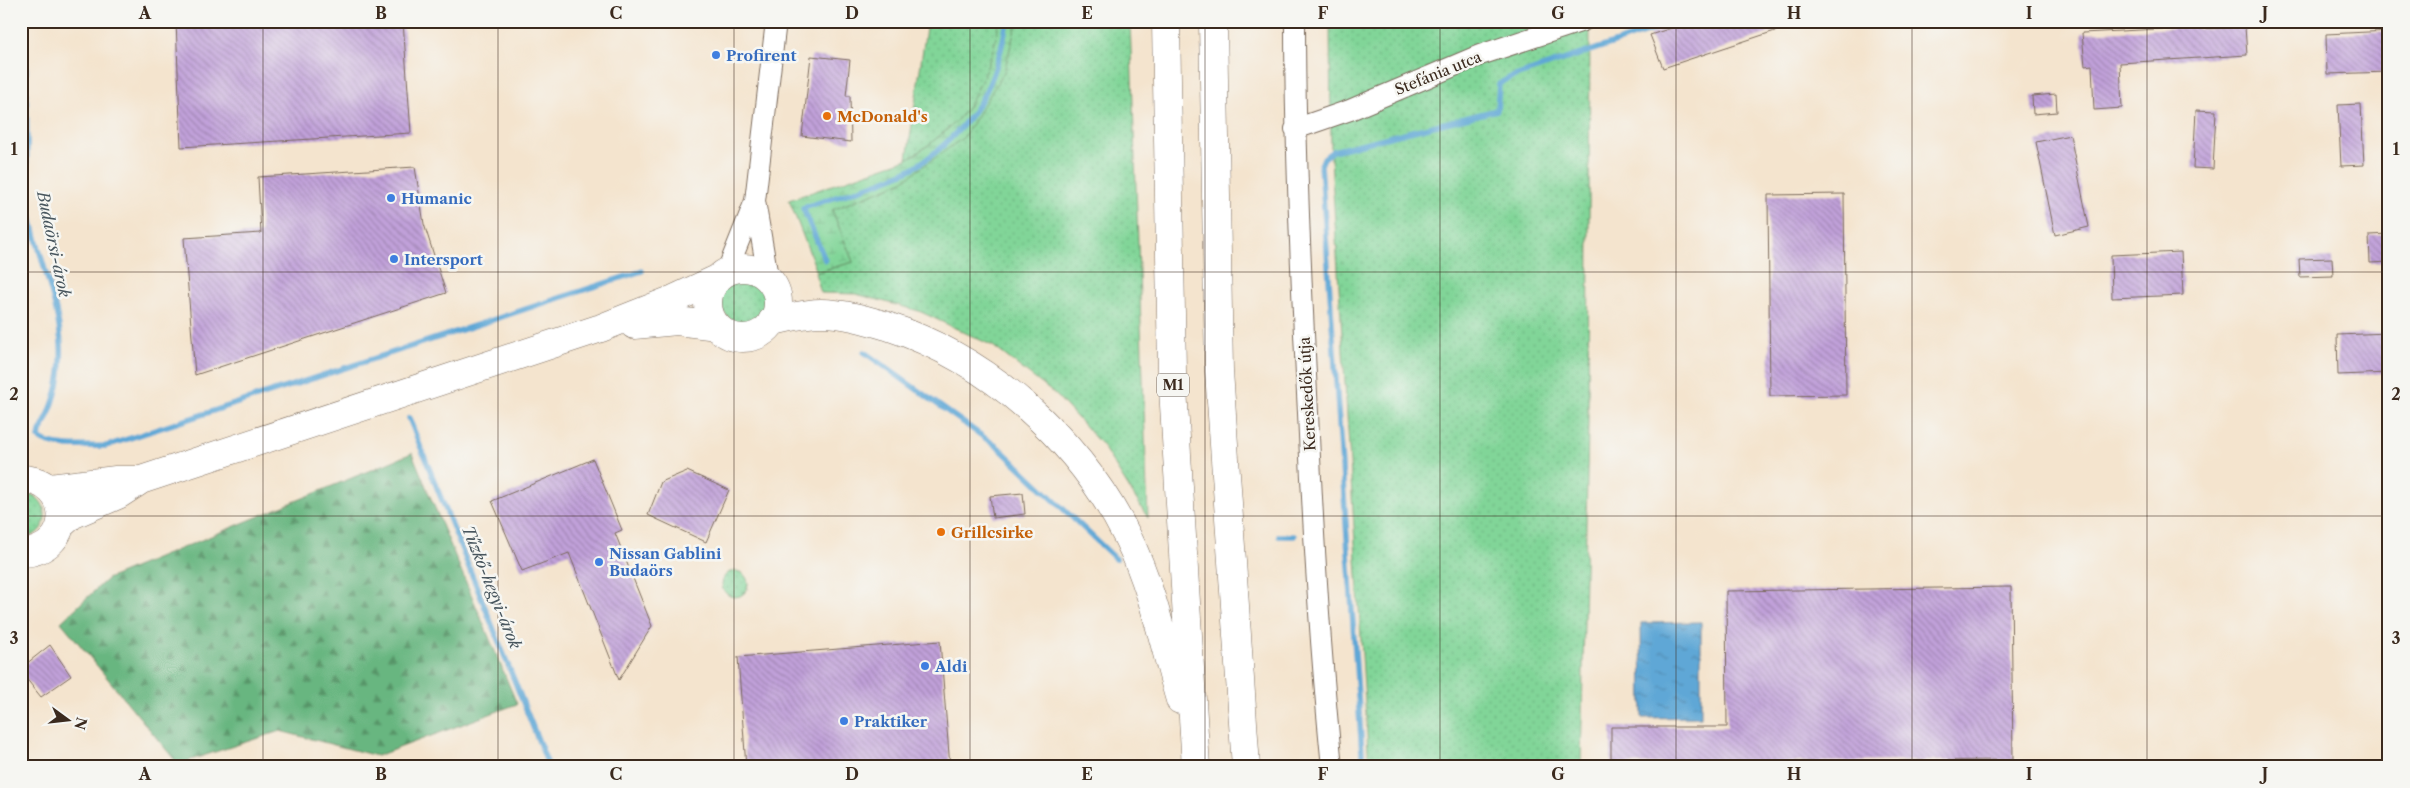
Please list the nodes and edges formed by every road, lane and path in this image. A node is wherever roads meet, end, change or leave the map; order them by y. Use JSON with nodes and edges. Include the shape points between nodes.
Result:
{"nodes":[{"id":1,"x":776,"y":21,"type":"edge"},
{"id":2,"x":1166,"y":21,"type":"edge"},
{"id":3,"x":1212,"y":21,"type":"edge"},
{"id":4,"x":1230,"y":21,"type":"edge"},
{"id":5,"x":1295,"y":21,"type":"edge"},
{"id":6,"x":1583,"y":21,"type":"edge"},
{"id":7,"x":1213,"y":101,"type":"junction"},
{"id":8,"x":1295,"y":129,"type":"junction"},
{"id":9,"x":755,"y":201,"type":"junction"},
{"id":10,"x":722,"y":275,"type":"junction"},
{"id":11,"x":772,"y":283,"type":"junction"},
{"id":12,"x":772,"y":321,"type":"junction"},
{"id":13,"x":717,"y":326,"type":"junction"},
{"id":14,"x":601,"y":328,"type":"junction"},
{"id":15,"x":31,"y":476,"type":"edge"},
{"id":16,"x":141,"y":480,"type":"junction"},
{"id":17,"x":61,"y":525,"type":"junction"},
{"id":18,"x":25,"y":558,"type":"edge"},
{"id":19,"x":1195,"y":757,"type":"edge"},
{"id":20,"x":1246,"y":767,"type":"edge"},
{"id":21,"x":1332,"y":767,"type":"edge"}],
"edges":[{"from":1,"to":9,"type":"street"},
{"from":2,"to":19,"type":"main road","number":"M1","via":[[1172,372]]},
{"from":3,"to":7,"type":"main road"},
{"from":4,"to":7,"type":"main road"},
{"from":5,"to":8,"type":"street","name":"Kereskedők útja"},
{"from":6,"to":8,"type":"street","name":"Stefánia utca","via":[[1480,55],[1350,110]]},
{"from":7,"to":20,"type":"main road","via":[[1219,371]]},
{"from":8,"to":21,"type":"street","name":"Kereskedők útja","via":[[1315,561]]},
{"from":9,"to":10,"type":"street"},
{"from":9,"to":11,"type":"street"},
{"from":10,"to":11,"type":"main road","via":[[739,268],[752,269]]},
{"from":10,"to":13,"type":"main road","via":[[710,290],[708,303],[710,315]]},
{"from":10,"to":14,"type":"main road","via":[[674,300]]},
{"from":11,"to":12,"type":"main road","via":[[778,302]]},
{"from":12,"to":13,"type":"main road","via":[[760,333],[746,338],[733,336]]},
{"from":12,"to":19,"type":"main road","via":[[821,313],[853,317],[907,333],[972,366],[1034,413],[1084,468],[1128,538],[1149,588]]},
{"from":13,"to":14,"type":"main road","via":[[677,321]]},
{"from":14,"to":16,"type":"main road"},
{"from":15,"to":16,"type":"main road"},
{"from":15,"to":17,"type":"main road","via":[[61,505]]},
{"from":16,"to":17,"type":"main road","via":[[118,495],[72,515]]},
{"from":17,"to":18,"type":"main road","via":[[50,543]]}]}
